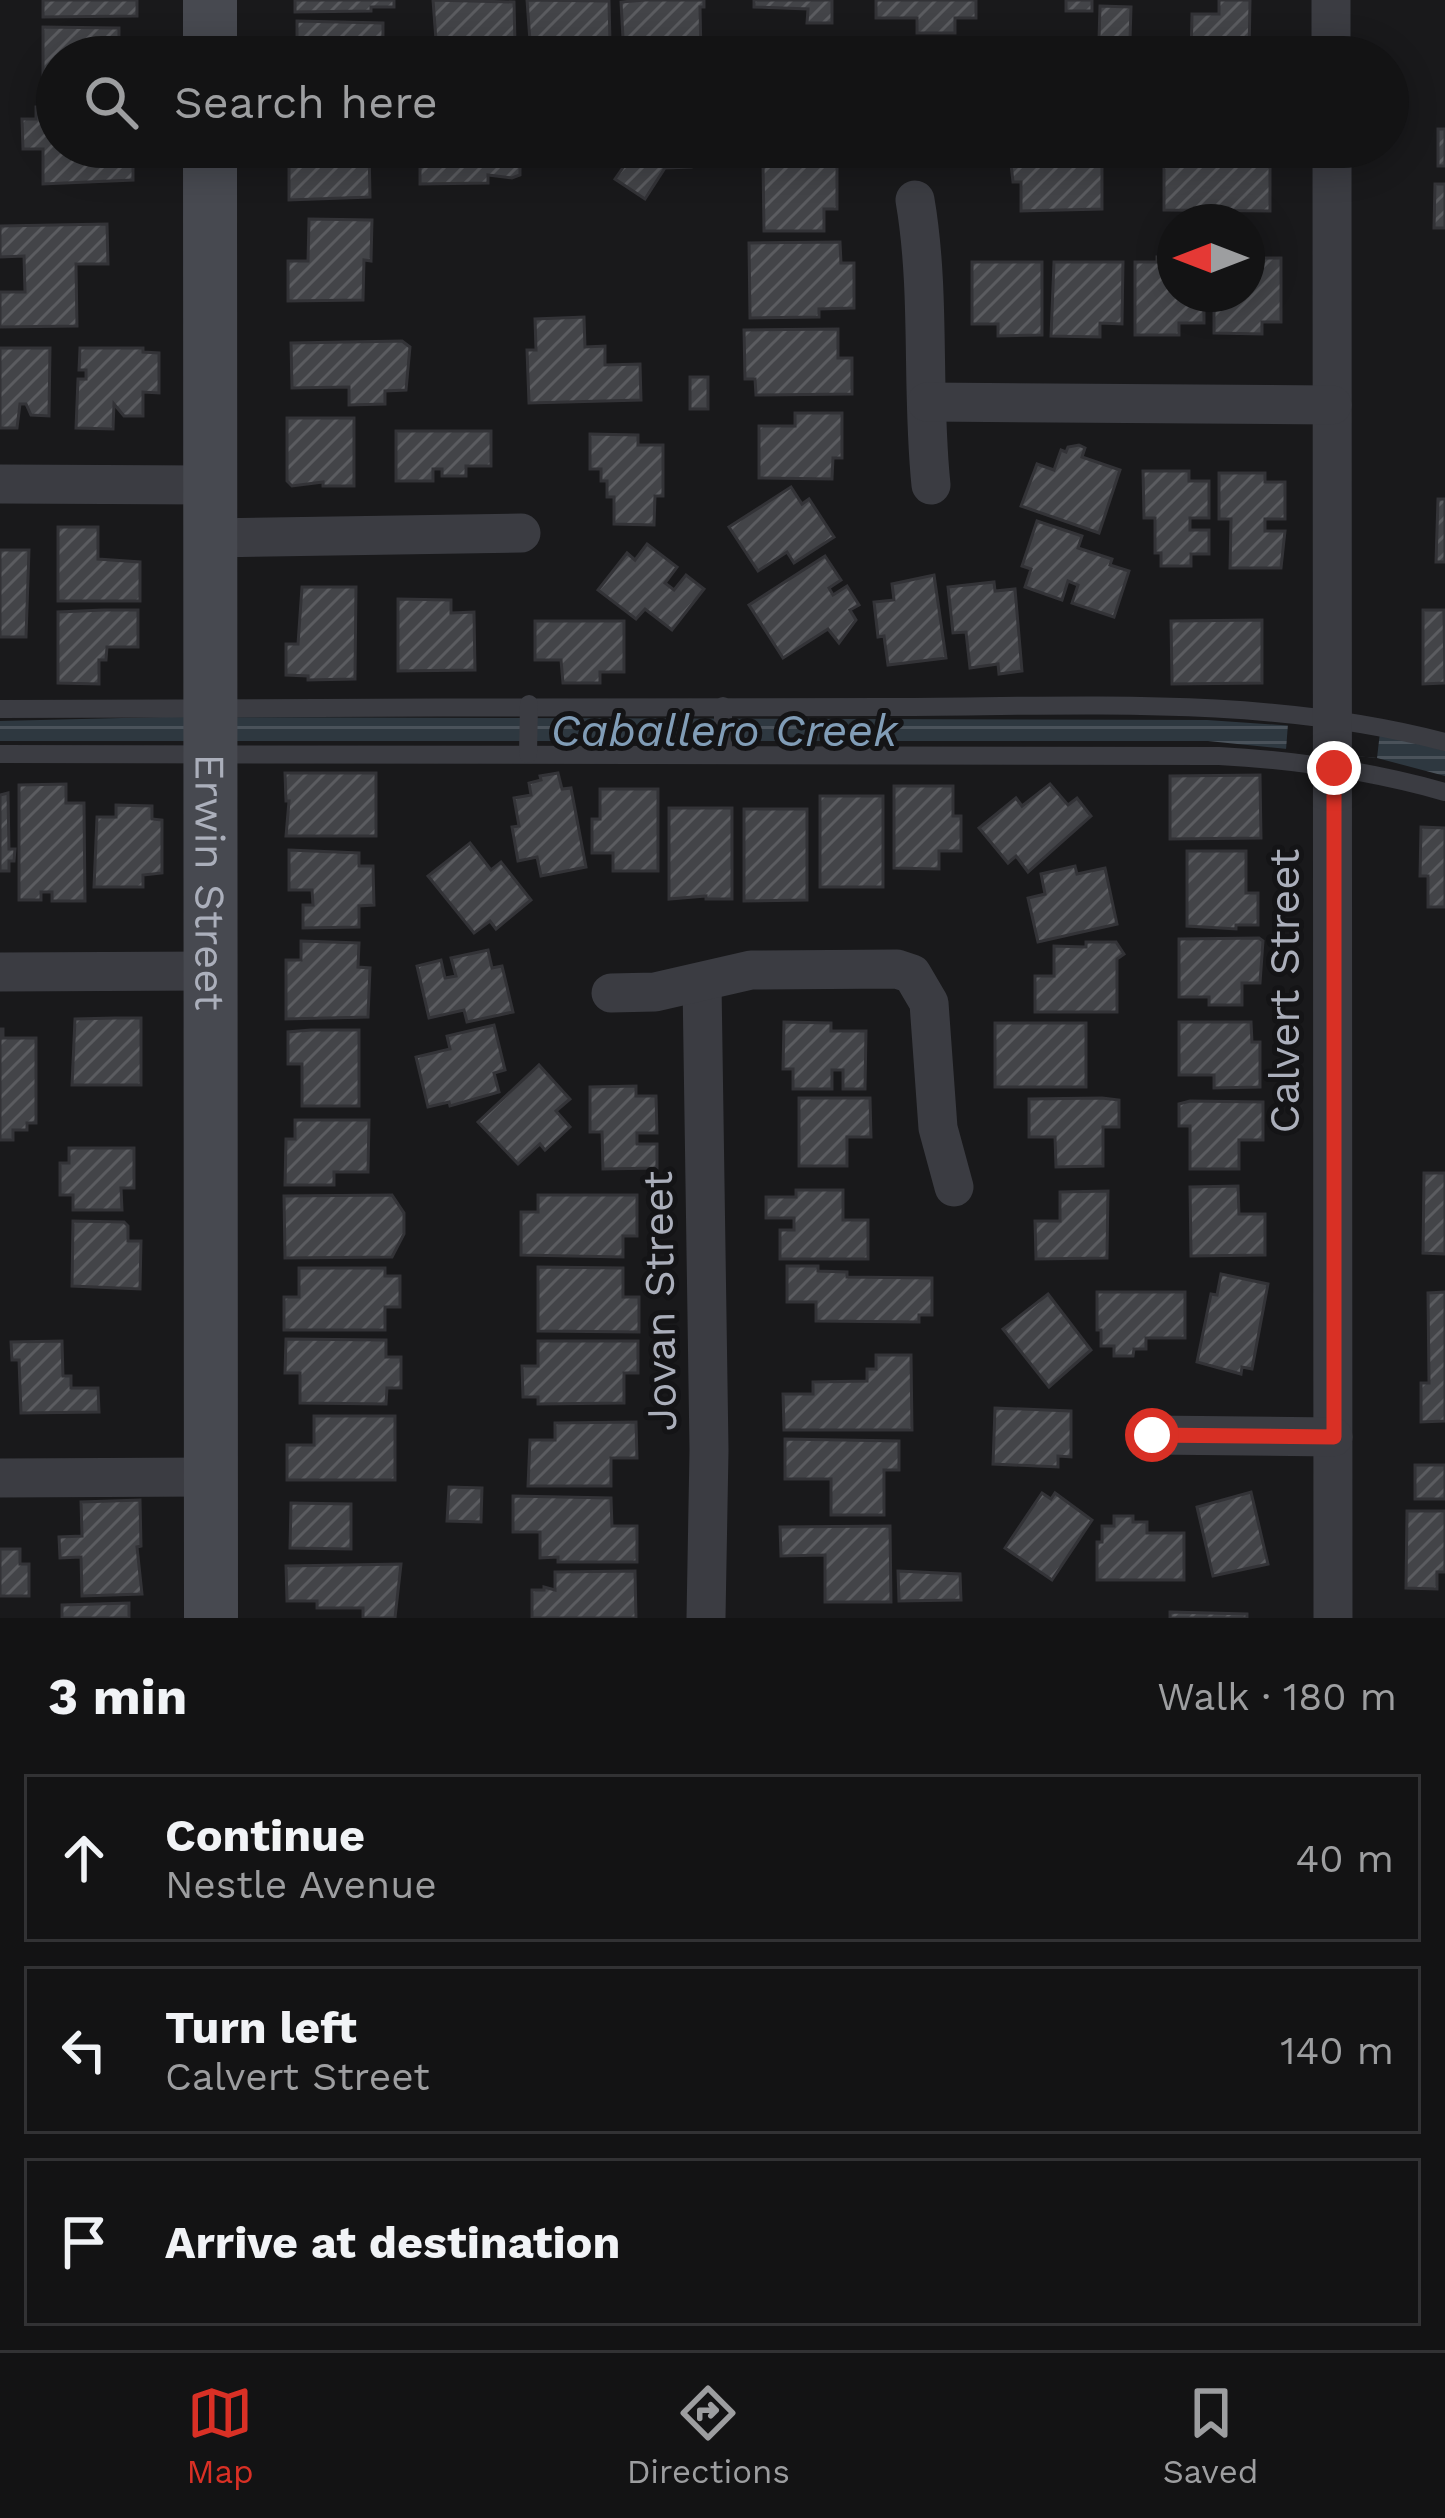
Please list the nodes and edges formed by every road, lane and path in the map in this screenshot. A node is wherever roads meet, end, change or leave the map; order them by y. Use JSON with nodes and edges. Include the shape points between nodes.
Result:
{"nodes":[{"id":1,"x":210,"y":0,"type":"edge"},
{"id":2,"x":1331,"y":0,"type":"edge"},
{"id":3,"x":210,"y":36,"type":"edge"},
{"id":4,"x":1331,"y":36,"type":"edge"},
{"id":5,"x":210,"y":168,"type":"edge"},
{"id":6,"x":1332,"y":168,"type":"edge"},
{"id":7,"x":915,"y":200,"type":"dead end"},
{"id":8,"x":927,"y":402,"type":"junction"},
{"id":9,"x":1332,"y":405,"type":"junction"},
{"id":10,"x":0,"y":484,"type":"edge"},
{"id":11,"x":931,"y":485,"type":"dead end"},
{"id":12,"x":208,"y":512,"type":"junction"},
{"id":13,"x":520,"y":533,"type":"dead end"},
{"id":14,"x":722,"y":706,"type":"junction"},
{"id":15,"x":0,"y":709,"type":"edge"},
{"id":16,"x":529,"y":709,"type":"junction"},
{"id":17,"x":210,"y":731,"type":"junction"},
{"id":18,"x":1334,"y":742,"type":"junction"},
{"id":19,"x":1445,"y":742,"type":"edge"},
{"id":20,"x":528,"y":750,"type":"junction"},
{"id":21,"x":0,"y":754,"type":"edge"},
{"id":22,"x":722,"y":755,"type":"junction"},
{"id":23,"x":1445,"y":792,"type":"edge"},
{"id":24,"x":209,"y":970,"type":"junction"},
{"id":25,"x":0,"y":972,"type":"edge"},
{"id":26,"x":702,"y":983,"type":"junction"},
{"id":27,"x":611,"y":993,"type":"dead end"},
{"id":28,"x":954,"y":1187,"type":"dead end"},
{"id":29,"x":1152,"y":1435,"type":"dead end"},
{"id":30,"x":1334,"y":1437,"type":"junction"},
{"id":31,"x":210,"y":1477,"type":"junction"},
{"id":32,"x":0,"y":1478,"type":"edge"},
{"id":33,"x":211,"y":1618,"type":"edge"},
{"id":34,"x":706,"y":1618,"type":"edge"},
{"id":35,"x":1333,"y":1618,"type":"edge"}],
"edges":[{"from":1,"to":3,"type":"street"},
{"from":2,"to":4,"type":"street"},
{"from":5,"to":12,"type":"street","name":"Erwin Street"},
{"from":6,"to":9,"type":"street","name":"Calvert Street"},
{"from":7,"to":8,"type":"street"},
{"from":8,"to":9,"type":"street"},
{"from":8,"to":11,"type":"street"},
{"from":9,"to":18,"type":"street","name":"Calvert Street"},
{"from":10,"to":12,"type":"street"},
{"from":12,"to":13,"type":"street"},
{"from":12,"to":17,"type":"street","name":"Erwin Street"},
{"from":14,"to":16,"type":"lane"},
{"from":14,"to":18,"type":"lane","via":[[1196,708]]},
{"from":14,"to":22,"type":"lane"},
{"from":15,"to":17,"type":"lane"},
{"from":16,"to":17,"type":"lane"},
{"from":16,"to":20,"type":"lane"},
{"from":17,"to":20,"type":"lane"},
{"from":17,"to":21,"type":"lane"},
{"from":17,"to":24,"type":"street","name":"Erwin Street"},
{"from":18,"to":19,"type":"lane","via":[[1378,724]]},
{"from":18,"to":22,"type":"lane","via":[[1281,759]]},
{"from":18,"to":23,"type":"lane"},
{"from":18,"to":30,"type":"street","name":"Calvert Street"},
{"from":20,"to":22,"type":"lane"},
{"from":24,"to":25,"type":"street"},
{"from":24,"to":31,"type":"street","name":"Erwin Street"},
{"from":26,"to":27,"type":"street"},
{"from":26,"to":28,"type":"street","via":[[751,970],[912,974],[929,1003],[938,1128]]},
{"from":26,"to":34,"type":"street","name":"Jovan Street"},
{"from":29,"to":30,"type":"street"},
{"from":30,"to":35,"type":"street","name":"Calvert Street"},
{"from":31,"to":32,"type":"street"},
{"from":31,"to":33,"type":"street","name":"Erwin Street"}]}
